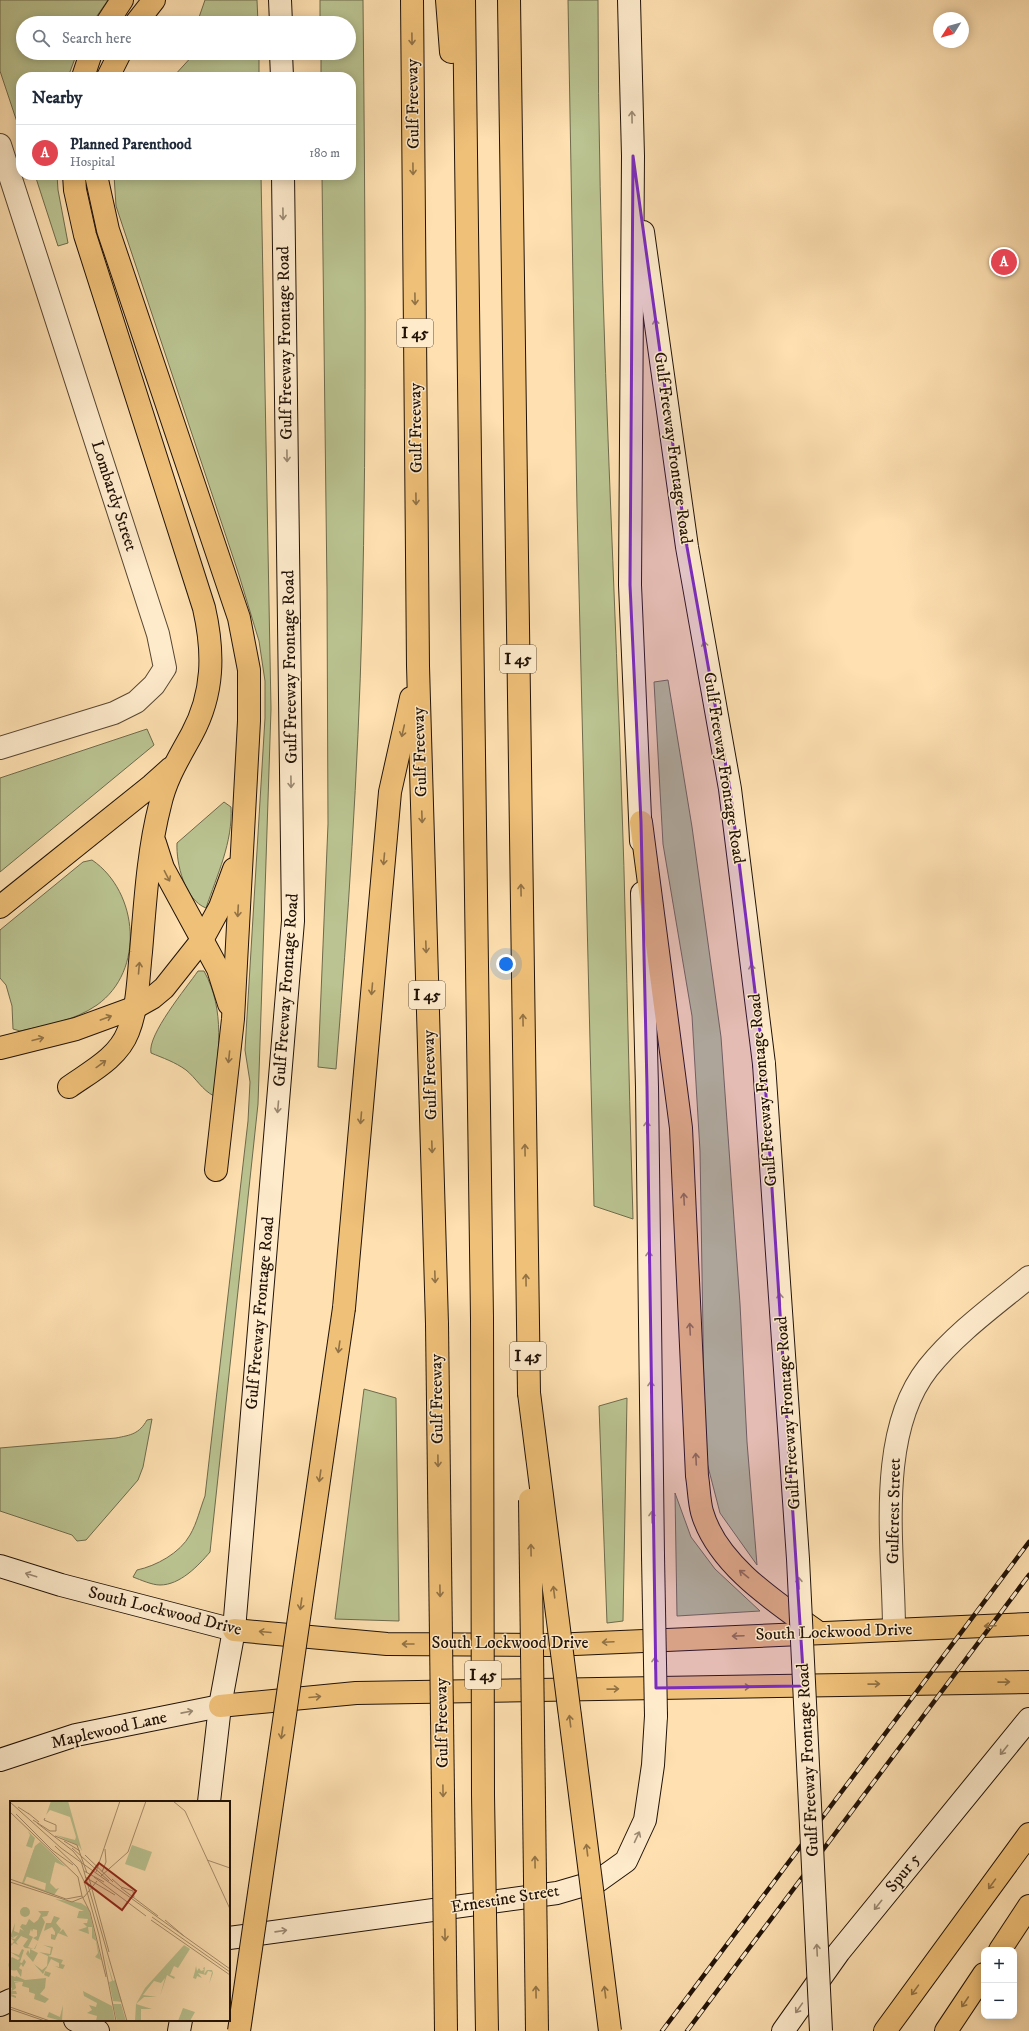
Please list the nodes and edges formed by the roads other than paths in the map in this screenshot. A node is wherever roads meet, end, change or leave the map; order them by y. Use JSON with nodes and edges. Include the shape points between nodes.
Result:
{"nodes":[{"id":1,"x":122,"y":0,"type":"edge"},
{"id":2,"x":154,"y":0,"type":"edge"},
{"id":3,"x":280,"y":0,"type":"edge"},
{"id":4,"x":412,"y":0,"type":"edge"},
{"id":5,"x":447,"y":0,"type":"edge"},
{"id":6,"x":464,"y":0,"type":"edge"},
{"id":7,"x":509,"y":0,"type":"edge"},
{"id":8,"x":629,"y":0,"type":"edge"},
{"id":9,"x":112,"y":16,"type":"edge"},
{"id":10,"x":141,"y":16,"type":"edge"},
{"id":11,"x":281,"y":16,"type":"edge"},
{"id":12,"x":89,"y":60,"type":"edge"},
{"id":13,"x":116,"y":60,"type":"edge"},
{"id":14,"x":281,"y":60,"type":"edge"},
{"id":15,"x":85,"y":72,"type":"edge"},
{"id":16,"x":110,"y":72,"type":"edge"},
{"id":17,"x":282,"y":72,"type":"edge"},
{"id":18,"x":0,"y":145,"type":"edge"},
{"id":19,"x":633,"y":156,"type":"junction"},
{"id":20,"x":74,"y":180,"type":"edge"},
{"id":21,"x":97,"y":180,"type":"edge"},
{"id":22,"x":283,"y":180,"type":"edge"},
{"id":23,"x":466,"y":246,"type":"junction"},
{"id":24,"x":418,"y":666,"type":"junction"},
{"id":25,"x":0,"y":748,"type":"edge"},
{"id":26,"x":173,"y":766,"type":"junction"},
{"id":27,"x":641,"y":822,"type":"junction"},
{"id":28,"x":154,"y":840,"type":"junction"},
{"id":29,"x":241,"y":858,"type":"junction"},
{"id":30,"x":0,"y":907,"type":"edge"},
{"id":31,"x":202,"y":940,"type":"junction"},
{"id":32,"x":136,"y":1007,"type":"junction"},
{"id":33,"x":234,"y":1018,"type":"junction"},
{"id":34,"x":0,"y":1048,"type":"edge"},
{"id":35,"x":69,"y":1087,"type":"dead end"},
{"id":36,"x":216,"y":1170,"type":"dead end"},
{"id":37,"x":1029,"y":1277,"type":"edge"},
{"id":38,"x":529,"y":1393,"type":"junction"},
{"id":39,"x":0,"y":1566,"type":"edge"},
{"id":40,"x":1029,"y":1624,"type":"edge"},
{"id":41,"x":234,"y":1630,"type":"junction"},
{"id":42,"x":894,"y":1630,"type":"junction"},
{"id":43,"x":819,"y":1633,"type":"junction"},
{"id":44,"x":1029,"y":1682,"type":"edge"},
{"id":45,"x":220,"y":1706,"type":"junction"},
{"id":46,"x":656,"y":1716,"type":"joint"},
{"id":47,"x":1029,"y":1720,"type":"edge"},
{"id":48,"x":0,"y":1760,"type":"edge"},
{"id":49,"x":209,"y":1801,"type":"edge"},
{"id":50,"x":1029,"y":1834,"type":"edge"},
{"id":51,"x":1029,"y":1906,"type":"edge"},
{"id":52,"x":230,"y":1938,"type":"edge"},
{"id":53,"x":1002,"y":1947,"type":"edge"},
{"id":54,"x":981,"y":1978,"type":"edge"},
{"id":55,"x":10,"y":2000,"type":"edge"},
{"id":56,"x":0,"y":2005,"type":"edge"},
{"id":57,"x":77,"y":2021,"type":"edge"},
{"id":58,"x":180,"y":2021,"type":"edge"},
{"id":59,"x":98,"y":2031,"type":"edge"},
{"id":60,"x":179,"y":2031,"type":"edge"},
{"id":61,"x":239,"y":2031,"type":"edge"},
{"id":62,"x":446,"y":2031,"type":"edge"},
{"id":63,"x":487,"y":2031,"type":"edge"},
{"id":64,"x":537,"y":2031,"type":"edge"},
{"id":65,"x":610,"y":2031,"type":"edge"},
{"id":66,"x":783,"y":2031,"type":"edge"},
{"id":67,"x":821,"y":2031,"type":"edge"},
{"id":68,"x":885,"y":2031,"type":"edge"},
{"id":69,"x":946,"y":2031,"type":"edge"}],
"edges":[{"from":1,"to":9,"type":"main road"},
{"from":2,"to":10,"type":"main road"},
{"from":3,"to":11,"type":"main road"},
{"from":4,"to":24,"type":"main road","name":"Gulf Freeway","number":"I 45","one_way":true},
{"from":5,"to":23,"type":"main road"},
{"from":6,"to":23,"type":"main road"},
{"from":38,"to":7,"type":"main road","number":"I 45","one_way":true},
{"from":19,"to":8,"type":"main road","name":"Gulf Freeway Frontage Road","one_way":true},
{"from":12,"to":15,"type":"main road"},
{"from":13,"to":16,"type":"main road"},
{"from":14,"to":17,"type":"main road"},
{"from":18,"to":25,"type":"main road","name":"Lombardy Street","via":[[158,634],[165,668],[154,685],[140,698],[114,713]]},
{"from":19,"to":27,"type":"main road","name":"Gulf Freeway Frontage Road","via":[[630,585]]},
{"from":67,"to":19,"type":"main road","name":"Gulf Freeway Frontage Road","one_way":true,"bridge":true,"via":[[798,1559],[764,1064],[730,789],[687,547]]},
{"from":20,"to":26,"type":"main road","via":[[85,235],[204,608],[210,636],[211,667],[205,702],[193,733]]},
{"from":21,"to":29,"type":"main road","via":[[108,230],[239,618],[249,670],[249,721]]},
{"from":22,"to":41,"type":"main road","name":"Gulf Freeway Frontage Road","one_way":true,"via":[[293,921]]},
{"from":23,"to":63,"type":"main road","number":"I 45","bridge":true,"via":[[479,1004],[483,1787]]},
{"from":24,"to":61,"type":"main road","one_way":true,"bridge":true,"via":[[390,792],[344,1308]]},
{"from":24,"to":62,"type":"main road","name":"Gulf Freeway","number":"I 45","one_way":true,"bridge":true,"via":[[436,1324]]},
{"from":26,"to":28,"type":"main road","via":[[160,805]]},
{"from":26,"to":30,"type":"main road"},
{"from":43,"to":27,"type":"main road","one_way":true,"via":[[736,1568],[714,1540],[702,1513],[697,1476],[681,1128]]},
{"from":46,"to":27,"type":"main road","name":"Gulf Freeway Frontage Road","one_way":true,"bridge":true},
{"from":28,"to":31,"type":"main road","one_way":true,"via":[[163,868]]},
{"from":32,"to":28,"type":"main road","one_way":true},
{"from":29,"to":31,"type":"main road","via":[[220,907]]},
{"from":29,"to":33,"type":"main road","one_way":true},
{"from":31,"to":32,"type":"main road","via":[[164,988]]},
{"from":31,"to":33,"type":"main road","via":[[218,969]]},
{"from":34,"to":32,"type":"main road","one_way":true,"via":[[76,1029]]},
{"from":35,"to":32,"type":"main road","one_way":true,"via":[[112,1056],[127,1034]]},
{"from":33,"to":36,"type":"main road","one_way":true},
{"from":37,"to":42,"type":"main road","name":"Gulfcrest Street","via":[[956,1339],[928,1368],[907,1404],[894,1452],[891,1487]]},
{"from":64,"to":38,"type":"main road","number":"I 45","one_way":true,"bridge":true},
{"from":65,"to":38,"type":"main road","one_way":true,"bridge":true},
{"from":41,"to":39,"type":"main road","name":"South Lockwood Drive","one_way":true,"via":[[61,1585]]},
{"from":40,"to":42,"type":"main road","name":"South Lockwood Drive","one_way":true},
{"from":43,"to":41,"type":"main road","name":"South Lockwood Drive","one_way":true,"via":[[552,1645],[387,1644]]},
{"from":41,"to":45,"type":"main road","name":"Gulf Freeway Frontage Road"},
{"from":42,"to":43,"type":"main road","name":"South Lockwood Drive"},
{"from":45,"to":44,"type":"main road","one_way":true,"via":[[356,1693]]},
{"from":48,"to":45,"type":"main road","name":"Maplewood Lane","one_way":true,"via":[[76,1735]]},
{"from":45,"to":49,"type":"main road","name":"Gulf Freeway Frontage Road"},
{"from":52,"to":46,"type":"main road","name":"Ernestine Street","one_way":true,"via":[[557,1893],[598,1881],[626,1861],[645,1820],[653,1766]]},
{"from":47,"to":66,"type":"main road","name":"Spur 5","one_way":true,"via":[[840,1952]]},
{"from":50,"to":68,"type":"main road","one_way":true},
{"from":51,"to":53,"type":"main road"},
{"from":54,"to":69,"type":"main road","one_way":true},
{"from":55,"to":56,"type":"main road"},
{"from":57,"to":59,"type":"main road"},
{"from":58,"to":60,"type":"main road"}]}
